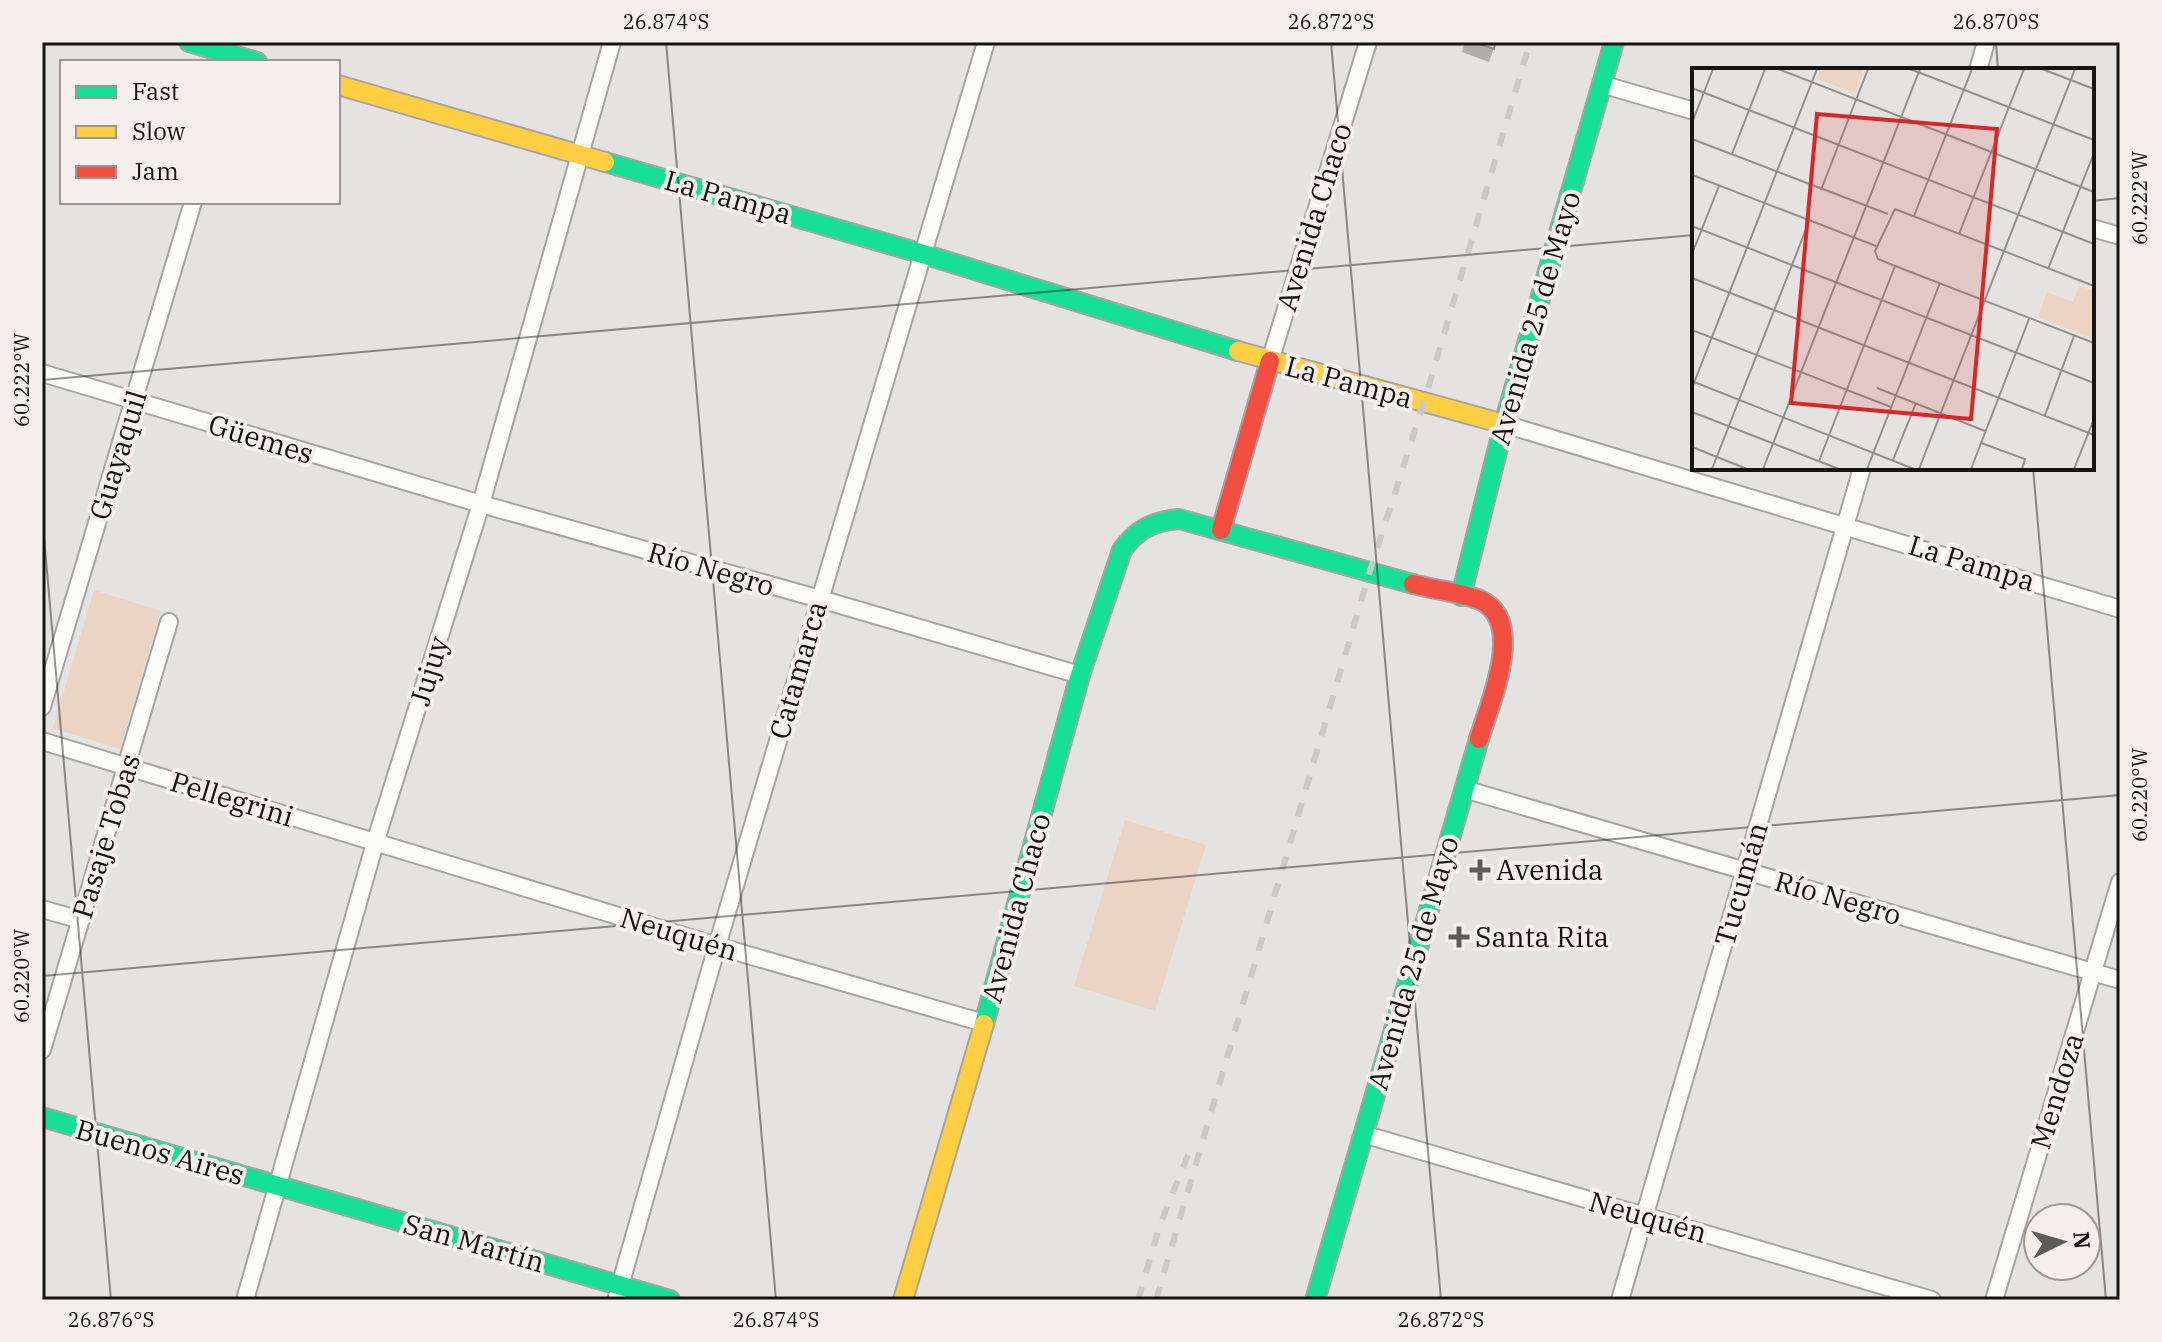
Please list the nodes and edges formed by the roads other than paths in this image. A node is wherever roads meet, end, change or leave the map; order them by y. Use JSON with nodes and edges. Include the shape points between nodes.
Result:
{"nodes":[{"id":1,"x":189,"y":42,"type":"edge"},
{"id":2,"x":612,"y":42,"type":"edge"},
{"id":3,"x":986,"y":42,"type":"edge"},
{"id":4,"x":1368,"y":42,"type":"edge"},
{"id":5,"x":1614,"y":42,"type":"edge"},
{"id":6,"x":1986,"y":42,"type":"edge"},
{"id":7,"x":236,"y":53,"type":"edge"},
{"id":8,"x":1979,"y":68,"type":"edge"},
{"id":9,"x":1601,"y":84,"type":"junction"},
{"id":10,"x":340,"y":86,"type":"edge"},
{"id":11,"x":1692,"y":110,"type":"edge"},
{"id":12,"x":579,"y":153,"type":"junction"},
{"id":13,"x":192,"y":204,"type":"edge"},
{"id":14,"x":2094,"y":229,"type":"edge"},
{"id":15,"x":2120,"y":236,"type":"edge"},
{"id":16,"x":923,"y":254,"type":"junction"},
{"id":17,"x":1270,"y":361,"type":"junction"},
{"id":18,"x":42,"y":373,"type":"edge"},
{"id":19,"x":134,"y":400,"type":"junction"},
{"id":20,"x":1504,"y":424,"type":"junction"},
{"id":21,"x":1861,"y":470,"type":"edge"},
{"id":22,"x":481,"y":504,"type":"junction"},
{"id":23,"x":1846,"y":524,"type":"junction"},
{"id":24,"x":1221,"y":530,"type":"junction"},
{"id":25,"x":1461,"y":596,"type":"junction"},
{"id":26,"x":820,"y":599,"type":"junction"},
{"id":27,"x":2120,"y":609,"type":"edge"},
{"id":28,"x":169,"y":622,"type":"dead end"},
{"id":29,"x":1080,"y":675,"type":"junction"},
{"id":30,"x":42,"y":707,"type":"edge"},
{"id":31,"x":42,"y":741,"type":"edge"},
{"id":32,"x":127,"y":766,"type":"junction"},
{"id":33,"x":1464,"y":789,"type":"junction"},
{"id":34,"x":375,"y":843,"type":"junction"},
{"id":35,"x":1745,"y":871,"type":"junction"},
{"id":36,"x":2120,"y":882,"type":"edge"},
{"id":37,"x":42,"y":909,"type":"edge"},
{"id":38,"x":81,"y":920,"type":"junction"},
{"id":39,"x":717,"y":946,"type":"junction"},
{"id":40,"x":2093,"y":972,"type":"junction"},
{"id":41,"x":2120,"y":980,"type":"edge"},
{"id":42,"x":984,"y":1023,"type":"junction"},
{"id":43,"x":42,"y":1050,"type":"edge"},
{"id":44,"x":42,"y":1117,"type":"edge"},
{"id":45,"x":1363,"y":1134,"type":"junction"},
{"id":46,"x":278,"y":1186,"type":"junction"},
{"id":47,"x":1644,"y":1216,"type":"junction"},
{"id":48,"x":618,"y":1293,"type":"edge"},
{"id":49,"x":245,"y":1300,"type":"edge"},
{"id":50,"x":670,"y":1300,"type":"edge"},
{"id":51,"x":903,"y":1300,"type":"edge"},
{"id":52,"x":1315,"y":1300,"type":"edge"},
{"id":53,"x":1620,"y":1300,"type":"edge"},
{"id":54,"x":1932,"y":1300,"type":"edge"},
{"id":55,"x":1994,"y":1300,"type":"edge"}],
"edges":[{"from":1,"to":7,"type":"street"},
{"from":2,"to":12,"type":"street","name":"Jujuy"},
{"from":3,"to":16,"type":"street","name":"Catamarca"},
{"from":4,"to":17,"type":"street","name":"Avenida Chaco"},
{"from":5,"to":9,"type":"street","name":"Avenida 25 de Mayo"},
{"from":6,"to":8,"type":"street"},
{"from":9,"to":11,"type":"street"},
{"from":9,"to":20,"type":"street","name":"Avenida 25 de Mayo"},
{"from":10,"to":12,"type":"street","name":"La Pampa"},
{"from":12,"to":16,"type":"street","name":"La Pampa"},
{"from":12,"to":22,"type":"street","name":"Jujuy"},
{"from":13,"to":19,"type":"street","name":"Guayaquil"},
{"from":14,"to":15,"type":"street"},
{"from":16,"to":17,"type":"street","name":"La Pampa"},
{"from":16,"to":26,"type":"street","name":"Catamarca"},
{"from":17,"to":20,"type":"street","name":"La Pampa"},
{"from":17,"to":24,"type":"street","name":"Avenida Chaco"},
{"from":18,"to":19,"type":"street","name":"Güemes"},
{"from":19,"to":22,"type":"street","name":"Güemes"},
{"from":19,"to":30,"type":"street","name":"Guayaquil"},
{"from":20,"to":23,"type":"street","name":"La Pampa"},
{"from":20,"to":25,"type":"street","name":"Avenida 25 de Mayo"},
{"from":21,"to":23,"type":"street","name":"Tucumán"},
{"from":22,"to":26,"type":"street","name":"Río Negro"},
{"from":22,"to":34,"type":"street","name":"Jujuy"},
{"from":23,"to":27,"type":"street","name":"La Pampa"},
{"from":23,"to":35,"type":"street","name":"Tucumán"},
{"from":24,"to":25,"type":"street"},
{"from":24,"to":29,"type":"street","name":"Avenida Chaco","via":[[1161,519],[1132,536],[1122,550]]},
{"from":25,"to":33,"type":"street","name":"Avenida 25 de Mayo","via":[[1482,601],[1494,612],[1506,642]]},
{"from":26,"to":29,"type":"street","name":"Río Negro"},
{"from":26,"to":39,"type":"street","name":"Catamarca"},
{"from":28,"to":32,"type":"street","name":"Pasaje Tobas"},
{"from":29,"to":42,"type":"street","name":"Avenida Chaco"},
{"from":31,"to":32,"type":"street","name":"Pellegrini"},
{"from":32,"to":34,"type":"street","name":"Pellegrini"},
{"from":32,"to":38,"type":"street","name":"Pasaje Tobas"},
{"from":33,"to":35,"type":"street","name":"Río Negro"},
{"from":33,"to":45,"type":"street","name":"Avenida 25 de Mayo"},
{"from":34,"to":39,"type":"street","name":"Neuquén"},
{"from":34,"to":46,"type":"street","name":"Jujuy"},
{"from":35,"to":40,"type":"street","name":"Río Negro"},
{"from":35,"to":47,"type":"street","name":"Tucumán"},
{"from":36,"to":40,"type":"street","name":"Mendoza"},
{"from":37,"to":38,"type":"street"},
{"from":38,"to":43,"type":"street","name":"Pasaje Tobas"},
{"from":39,"to":42,"type":"street","name":"Neuquén"},
{"from":39,"to":48,"type":"street","name":"Catamarca"},
{"from":40,"to":41,"type":"street","name":"Río Negro"},
{"from":40,"to":55,"type":"street","name":"Mendoza"},
{"from":42,"to":51,"type":"street","name":"Avenida Chaco"},
{"from":44,"to":46,"type":"street","name":"Buenos Aires"},
{"from":45,"to":47,"type":"street","name":"Neuquén"},
{"from":45,"to":52,"type":"street","name":"Avenida 25 de Mayo"},
{"from":46,"to":48,"type":"street","name":"San Martín"},
{"from":46,"to":49,"type":"street","name":"Jujuy"},
{"from":47,"to":53,"type":"street","name":"Tucumán"},
{"from":47,"to":54,"type":"street","name":"Neuquén"},
{"from":48,"to":50,"type":"street","name":"San Martín"}]}
